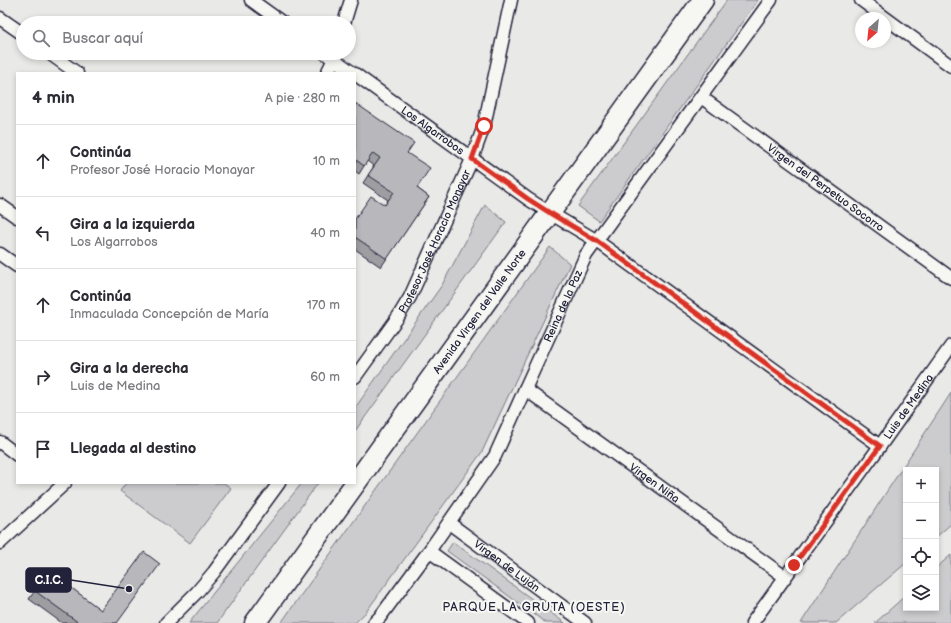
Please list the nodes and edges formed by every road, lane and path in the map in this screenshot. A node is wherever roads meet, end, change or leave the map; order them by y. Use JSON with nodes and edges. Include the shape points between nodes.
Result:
{"nodes":[{"id":1,"x":251,"y":0,"type":"edge"},
{"id":2,"x":351,"y":0,"type":"edge"},
{"id":3,"x":511,"y":0,"type":"edge"},
{"id":4,"x":703,"y":0,"type":"edge"},
{"id":5,"x":771,"y":0,"type":"edge"},
{"id":6,"x":860,"y":0,"type":"edge"},
{"id":7,"x":273,"y":16,"type":"edge"},
{"id":8,"x":346,"y":16,"type":"edge"},
{"id":9,"x":0,"y":18,"type":"edge"},
{"id":10,"x":16,"y":29,"type":"edge"},
{"id":11,"x":59,"y":60,"type":"edge"},
{"id":12,"x":331,"y":60,"type":"edge"},
{"id":13,"x":338,"y":60,"type":"edge"},
{"id":14,"x":951,"y":66,"type":"edge"},
{"id":15,"x":76,"y":72,"type":"edge"},
{"id":16,"x":327,"y":72,"type":"edge"},
{"id":17,"x":352,"y":72,"type":"edge"},
{"id":18,"x":356,"y":75,"type":"edge"},
{"id":19,"x":701,"y":97,"type":"junction"},
{"id":20,"x":472,"y":159,"type":"junction"},
{"id":21,"x":0,"y":205,"type":"edge"},
{"id":22,"x":550,"y":213,"type":"junction"},
{"id":23,"x":16,"y":216,"type":"edge"},
{"id":24,"x":597,"y":241,"type":"junction"},
{"id":25,"x":0,"y":254,"type":"edge"},
{"id":26,"x":16,"y":265,"type":"edge"},
{"id":27,"x":951,"y":278,"type":"edge"},
{"id":28,"x":951,"y":346,"type":"edge"},
{"id":29,"x":356,"y":376,"type":"edge"},
{"id":30,"x":525,"y":389,"type":"junction"},
{"id":31,"x":0,"y":442,"type":"edge"},
{"id":32,"x":880,"y":446,"type":"junction"},
{"id":33,"x":16,"y":454,"type":"edge"},
{"id":34,"x":356,"y":483,"type":"edge"},
{"id":35,"x":61,"y":484,"type":"edge"},
{"id":36,"x":277,"y":484,"type":"edge"},
{"id":37,"x":355,"y":484,"type":"edge"},
{"id":38,"x":448,"y":523,"type":"junction"},
{"id":39,"x":0,"y":543,"type":"edge"},
{"id":40,"x":429,"y":551,"type":"junction"},
{"id":41,"x":785,"y":577,"type":"junction"},
{"id":42,"x":166,"y":623,"type":"edge"},
{"id":43,"x":255,"y":623,"type":"edge"},
{"id":44,"x":374,"y":623,"type":"edge"},
{"id":45,"x":528,"y":623,"type":"edge"},
{"id":46,"x":585,"y":623,"type":"edge"},
{"id":47,"x":752,"y":623,"type":"edge"}],
"edges":[{"from":1,"to":7,"type":"street"},
{"from":2,"to":8,"type":"street"},
{"from":3,"to":20,"type":"street","name":"Profesor José Horacio Monayar","via":[[484,126]]},
{"from":4,"to":22,"type":"main road","name":"Avenida Virgen del Valle Norte"},
{"from":5,"to":19,"type":"street","name":"Reina de la Paz"},
{"from":6,"to":14,"type":"street"},
{"from":9,"to":10,"type":"street"},
{"from":11,"to":15,"type":"street"},
{"from":12,"to":16,"type":"street"},
{"from":13,"to":17,"type":"street","name":"Los Algarrobos"},
{"from":18,"to":20,"type":"street","name":"Los Algarrobos"},
{"from":19,"to":24,"type":"street","name":"Reina de la Paz"},
{"from":19,"to":27,"type":"street","name":"Virgen del Perpetuo Socorro"},
{"from":20,"to":22,"type":"street","name":"Los Algarrobos"},
{"from":20,"to":29,"type":"street","name":"Profesor José Horacio Monayar","via":[[410,297]]},
{"from":21,"to":23,"type":"street"},
{"from":22,"to":24,"type":"street","name":"Los Algarrobos"},
{"from":22,"to":34,"type":"main road","name":"Avenida Virgen del Valle Norte"},
{"from":24,"to":30,"type":"street","name":"Reina de la Paz","via":[[586,255]]},
{"from":24,"to":32,"type":"street","name":"Los Algarrobos"},
{"from":25,"to":26,"type":"street"},
{"from":28,"to":32,"type":"street","name":"Luis de Medina"},
{"from":30,"to":38,"type":"street","name":"Reina de la Paz","via":[[495,456]]},
{"from":30,"to":41,"type":"street","name":"Virgen Niña"},
{"from":31,"to":33,"type":"street"},
{"from":32,"to":41,"type":"street","name":"Luis de Medina"},
{"from":35,"to":39,"type":"street"},
{"from":36,"to":42,"type":"street","via":[[214,572]]},
{"from":37,"to":43,"type":"main road","name":"Avenida Virgen del Valle Norte"},
{"from":38,"to":40,"type":"street","name":"Reina de la Paz"},
{"from":38,"to":46,"type":"street","name":"Virgen de Luján"},
{"from":40,"to":44,"type":"street","name":"Reina de la Paz"},
{"from":40,"to":45,"type":"street"},
{"from":41,"to":47,"type":"street","name":"Luis de Medina"}]}
